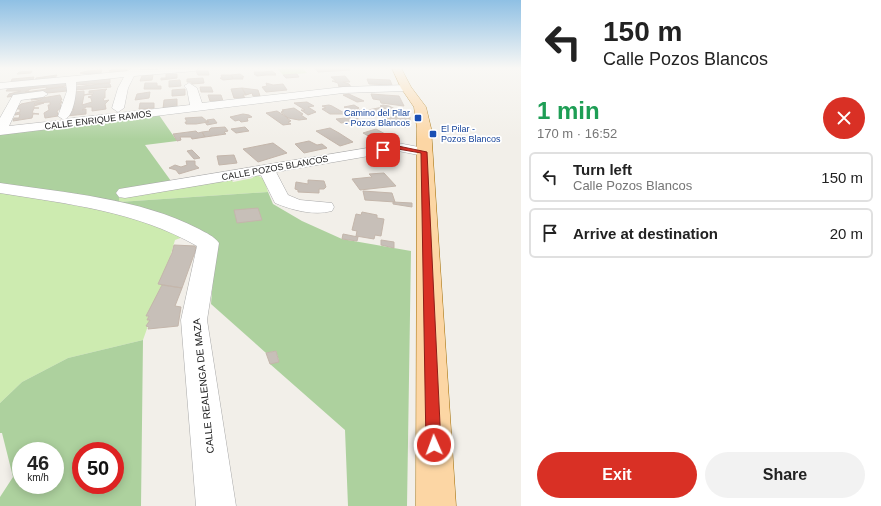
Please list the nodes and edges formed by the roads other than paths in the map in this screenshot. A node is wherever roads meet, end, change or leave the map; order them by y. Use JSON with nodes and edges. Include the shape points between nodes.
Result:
{"nodes":[{"id":1,"x":77,"y":91,"type":"edge"},
{"id":2,"x":71,"y":92,"type":"edge"},
{"id":3,"x":122,"y":92,"type":"edge"},
{"id":4,"x":193,"y":92,"type":"edge"},
{"id":5,"x":330,"y":92,"type":"edge"},
{"id":6,"x":410,"y":92,"type":"edge"},
{"id":7,"x":118,"y":108,"type":"dead end"},
{"id":8,"x":197,"y":108,"type":"junction"},
{"id":9,"x":64,"y":116,"type":"dead end"},
{"id":10,"x":0,"y":130,"type":"edge"},
{"id":11,"x":424,"y":152,"type":"junction"},
{"id":12,"x":267,"y":170,"type":"junction"},
{"id":13,"x":0,"y":188,"type":"edge"},
{"id":14,"x":126,"y":193,"type":"dead end"},
{"id":15,"x":325,"y":207,"type":"dead end"},
{"id":16,"x":216,"y":506,"type":"edge"},
{"id":17,"x":436,"y":506,"type":"edge"}],
"edges":[{"from":1,"to":9,"type":"street"},
{"from":2,"to":10,"type":"street","via":[[17,97]]},
{"from":3,"to":7,"type":"street"},
{"from":4,"to":8,"type":"street"},
{"from":5,"to":8,"type":"street","name":"CALLE ENRIQUE RAMOS"},
{"from":6,"to":11,"type":"main road","via":[[420,107],[423,118]]},
{"from":8,"to":10,"type":"street","name":"CALLE ENRIQUE RAMOS"},
{"from":11,"to":12,"type":"street","name":"CALLE POZOS BLANCOS","via":[[398,147]]},
{"from":11,"to":17,"type":"main road"},
{"from":12,"to":14,"type":"street","name":"CALLE POZOS BLANCOS"},
{"from":12,"to":15,"type":"street","via":[[281,199],[296,205]]},
{"from":13,"to":16,"type":"street","name":"CALLE REALENGA DE MAZA","via":[[136,212],[188,230],[208,243],[194,320]]}]}
